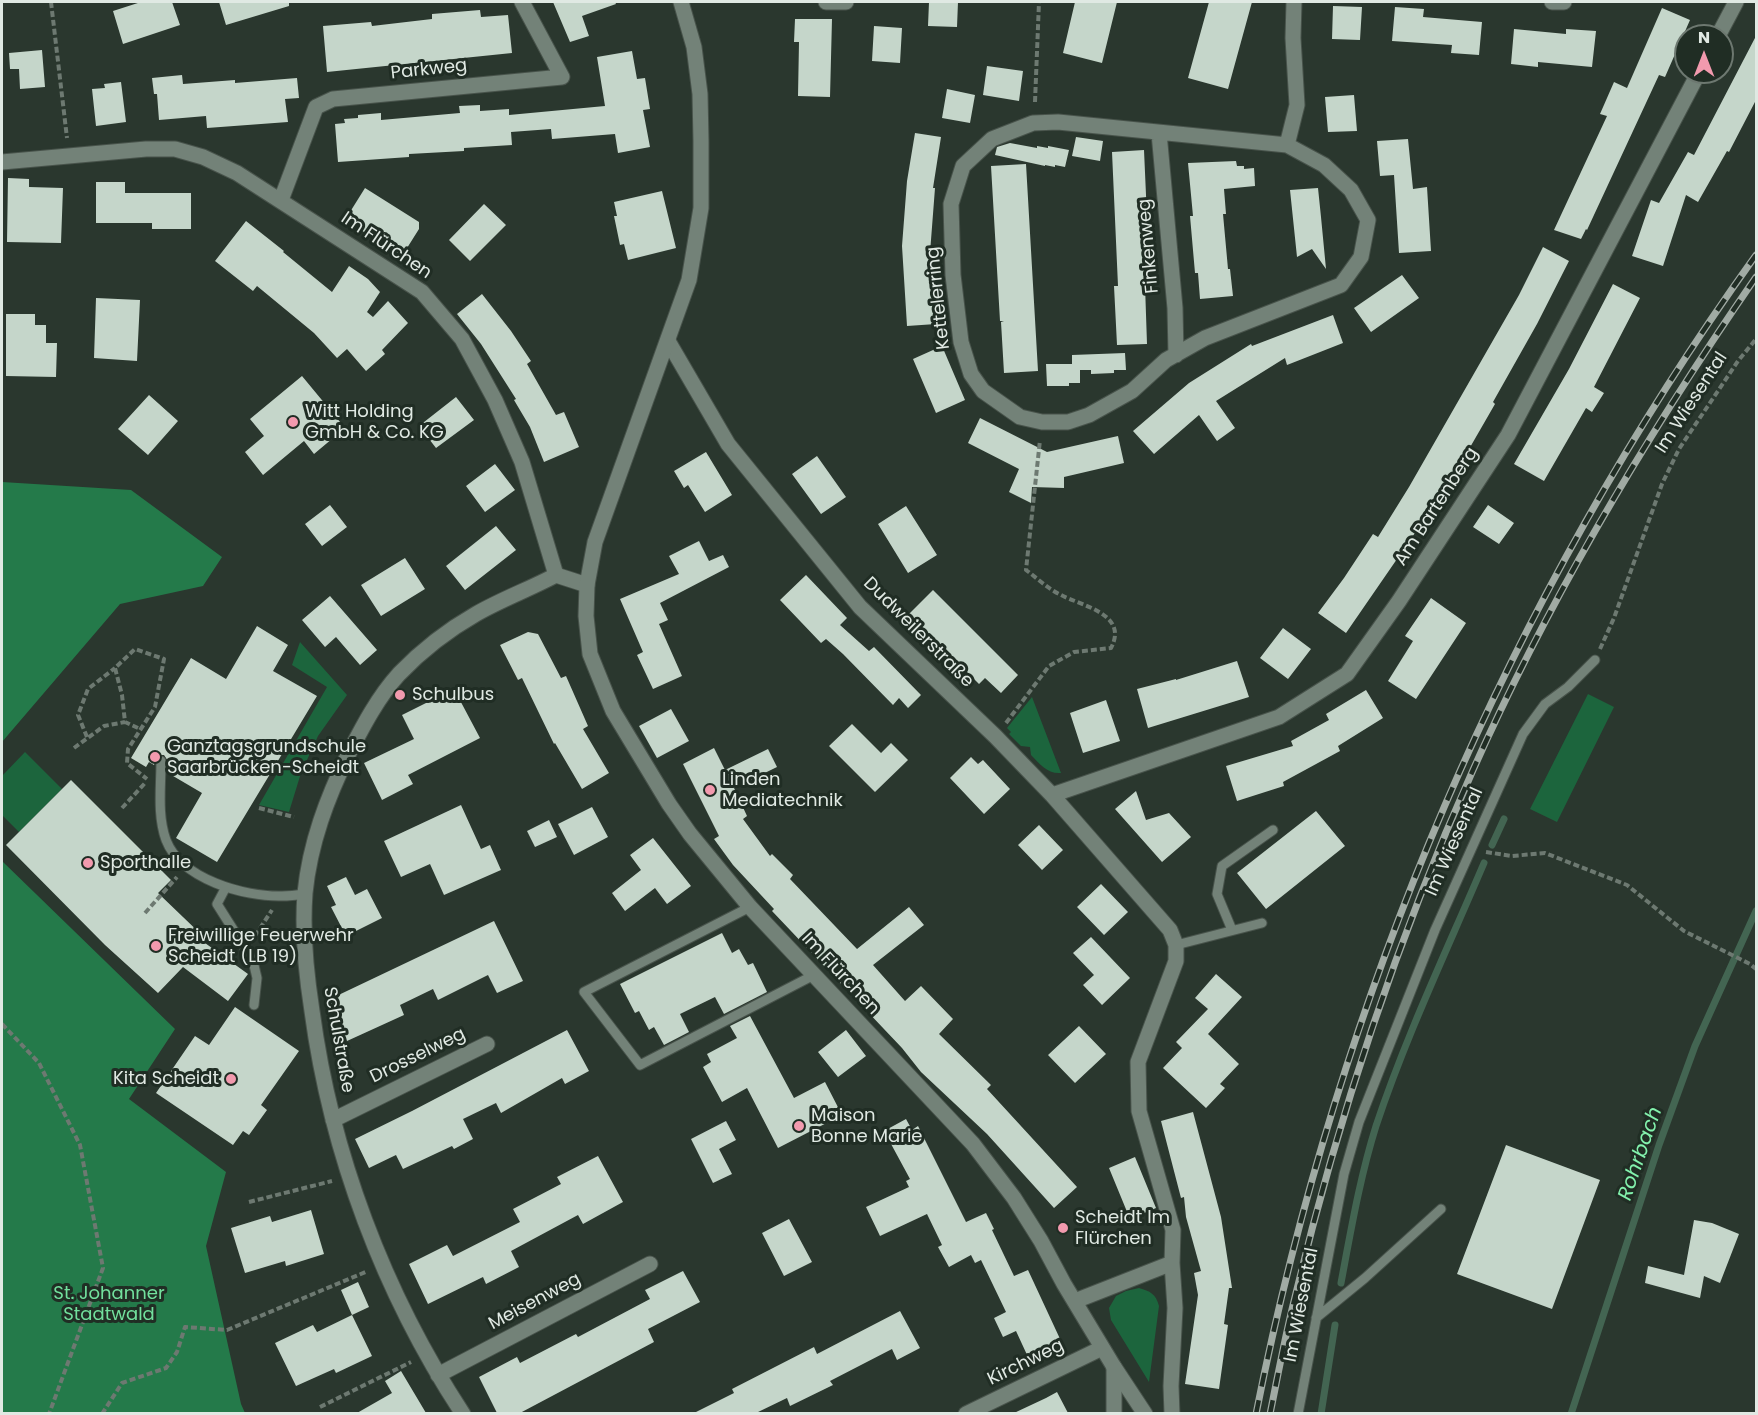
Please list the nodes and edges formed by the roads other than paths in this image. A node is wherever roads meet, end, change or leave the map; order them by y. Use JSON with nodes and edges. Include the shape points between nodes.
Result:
{"nodes":[{"id":1,"x":522,"y":2,"type":"edge"},
{"id":2,"x":681,"y":2,"type":"edge"},
{"id":3,"x":826,"y":2,"type":"edge"},
{"id":4,"x":846,"y":2,"type":"edge"},
{"id":5,"x":1294,"y":2,"type":"edge"},
{"id":6,"x":1552,"y":2,"type":"edge"},
{"id":7,"x":1564,"y":2,"type":"edge"},
{"id":8,"x":1736,"y":2,"type":"edge"},
{"id":9,"x":1724,"y":24,"type":"edge"},
{"id":10,"x":1693,"y":84,"type":"edge"},
{"id":11,"x":1159,"y":133,"type":"junction"},
{"id":12,"x":1287,"y":145,"type":"junction"},
{"id":13,"x":2,"y":162,"type":"edge"},
{"id":14,"x":281,"y":200,"type":"junction"},
{"id":15,"x":668,"y":341,"type":"junction"},
{"id":16,"x":1176,"y":355,"type":"junction"},
{"id":17,"x":556,"y":575,"type":"junction"},
{"id":18,"x":587,"y":585,"type":"junction"},
{"id":19,"x":1595,"y":660,"type":"road end"},
{"id":20,"x":161,"y":761,"type":"road end"},
{"id":21,"x":1052,"y":795,"type":"junction"},
{"id":22,"x":1273,"y":830,"type":"dead end"},
{"id":23,"x":226,"y":887,"type":"junction"},
{"id":24,"x":305,"y":894,"type":"junction"},
{"id":25,"x":750,"y":907,"type":"junction"},
{"id":26,"x":1262,"y":923,"type":"dead end"},
{"id":27,"x":1232,"y":930,"type":"junction"},
{"id":28,"x":1176,"y":945,"type":"junction"},
{"id":29,"x":814,"y":975,"type":"junction"},
{"id":30,"x":254,"y":1005,"type":"dead end"},
{"id":31,"x":487,"y":1044,"type":"dead end"},
{"id":32,"x":333,"y":1120,"type":"junction"},
{"id":33,"x":1441,"y":1209,"type":"dead end"},
{"id":34,"x":1172,"y":1263,"type":"junction"},
{"id":35,"x":650,"y":1264,"type":"dead end"},
{"id":36,"x":1075,"y":1301,"type":"junction"},
{"id":37,"x":1316,"y":1318,"type":"junction"},
{"id":38,"x":1102,"y":1348,"type":"junction"},
{"id":39,"x":1114,"y":1367,"type":"junction"},
{"id":40,"x":438,"y":1375,"type":"junction"},
{"id":41,"x":464,"y":1413,"type":"edge"},
{"id":42,"x":966,"y":1413,"type":"edge"},
{"id":43,"x":1114,"y":1413,"type":"edge"},
{"id":44,"x":1145,"y":1413,"type":"edge"},
{"id":45,"x":1172,"y":1413,"type":"edge"},
{"id":46,"x":1298,"y":1413,"type":"edge"}],
"edges":[{"from":1,"to":14,"type":"street","name":"Parkweg","via":[[561,77],[333,99],[316,107]]},
{"from":2,"to":15,"type":"street","via":[[694,47],[700,94],[701,208],[689,280]]},
{"from":3,"to":4,"type":"street"},
{"from":5,"to":12,"type":"street","via":[[1297,105]]},
{"from":6,"to":7,"type":"street"},
{"from":8,"to":9,"type":"street"},
{"from":10,"to":21,"type":"street","name":"Am Bartenberg","via":[[1508,435],[1347,674],[1279,717]]},
{"from":11,"to":12,"type":"street","name":"Kettelerring"},
{"from":11,"to":16,"type":"street","name":"Finkenweg"},
{"from":11,"to":16,"type":"street","name":"Kettelerring","via":[[1058,122],[1033,123],[992,139],[963,166],[951,204],[953,275],[961,342],[971,374],[983,391],[1020,417],[1068,422],[1089,415],[1132,391]]},
{"from":12,"to":16,"type":"street","name":"Kettelerring","via":[[1324,165],[1351,190],[1368,220],[1361,257],[1341,285],[1205,338]]},
{"from":13,"to":14,"type":"street","name":"Im Flürchen","via":[[175,149],[237,172]]},
{"from":14,"to":17,"type":"street","name":"Im Flürchen","via":[[422,292],[462,339],[522,462]]},
{"from":15,"to":18,"type":"street","name":"Im Flürchen","via":[[606,509]]},
{"from":15,"to":21,"type":"street","name":"Dudweilerstraße","via":[[728,444],[860,607]]},
{"from":17,"to":18,"type":"street"},
{"from":17,"to":24,"type":"street","name":"Schulstraße","via":[[478,613],[435,641],[398,676],[366,719],[333,786],[311,857]]},
{"from":18,"to":25,"type":"street","name":"Im Flürchen","via":[[590,654],[613,711],[684,827]]},
{"from":19,"to":37,"type":"lane","name":"Im Wiesental","via":[[1545,704],[1523,734],[1435,930],[1359,1122],[1344,1174]]},
{"from":20,"to":23,"type":"lane","via":[[160,812],[166,841],[186,867]]},
{"from":21,"to":28,"type":"street","name":"Dudweilerstraße","via":[[1170,930]]},
{"from":22,"to":27,"type":"lane","via":[[1222,866],[1217,894]]},
{"from":23,"to":24,"type":"lane","via":[[282,896]]},
{"from":23,"to":30,"type":"lane","via":[[218,903],[253,961]]},
{"from":24,"to":32,"type":"street","name":"Schulstraße","via":[[306,969],[317,1051]]},
{"from":25,"to":29,"type":"street","name":"Im Flürchen"},
{"from":25,"to":29,"type":"lane","via":[[584,992],[640,1065]]},
{"from":26,"to":27,"type":"lane"},
{"from":27,"to":28,"type":"lane"},
{"from":28,"to":34,"type":"street","via":[[1176,961],[1138,1062],[1139,1112],[1173,1230]]},
{"from":29,"to":36,"type":"street","name":"Im Flürchen","via":[[973,1144],[1014,1198]]},
{"from":31,"to":32,"type":"street","name":"Drosselweg"},
{"from":32,"to":40,"type":"street","name":"Schulstraße","via":[[383,1265]]},
{"from":33,"to":37,"type":"lane"},
{"from":34,"to":36,"type":"street"},
{"from":34,"to":45,"type":"street"},
{"from":35,"to":40,"type":"street","name":"Meisenweg"},
{"from":36,"to":38,"type":"street","name":"Im Flürchen"},
{"from":37,"to":46,"type":"lane","name":"Im Wiesental"},
{"from":38,"to":39,"type":"street","name":"Im Flürchen"},
{"from":38,"to":42,"type":"street","name":"Kirchweg"},
{"from":39,"to":43,"type":"street"},
{"from":39,"to":44,"type":"street","name":"Im Flürchen"},
{"from":40,"to":41,"type":"street","name":"Schulstraße"}]}
